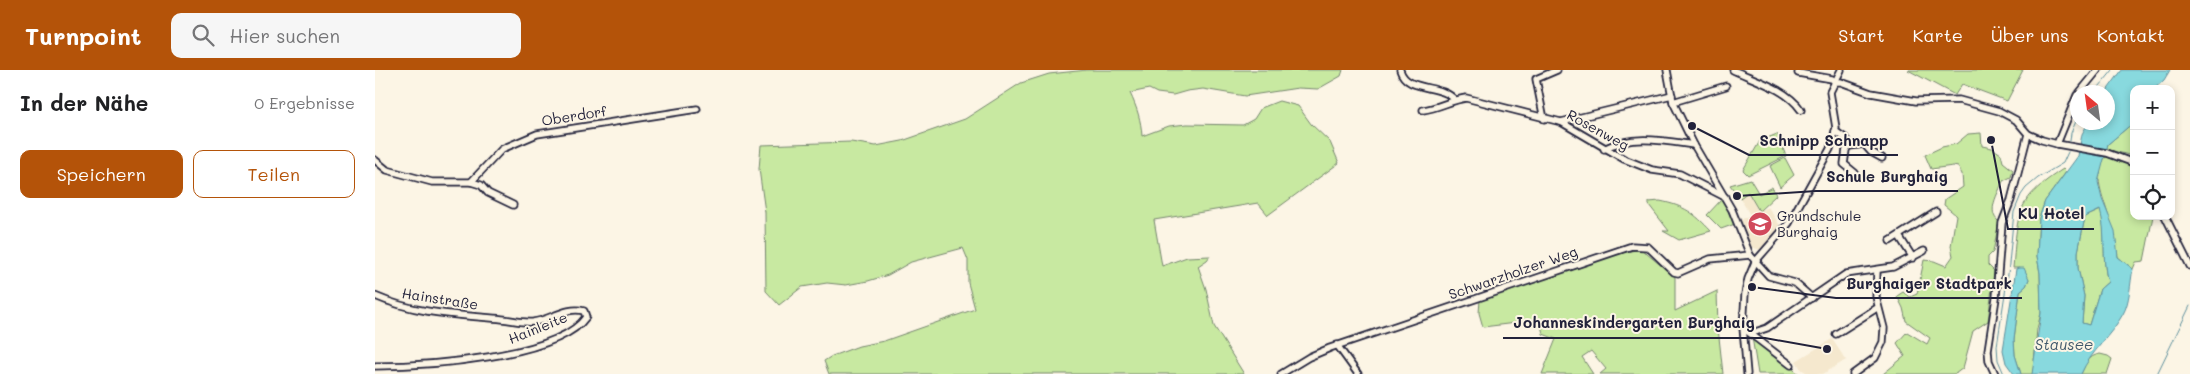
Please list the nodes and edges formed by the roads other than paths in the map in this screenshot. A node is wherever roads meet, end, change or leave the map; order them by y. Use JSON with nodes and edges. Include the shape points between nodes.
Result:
{"nodes":[{"id":1,"x":1400,"y":70,"type":"edge"},
{"id":2,"x":1557,"y":70,"type":"edge"},
{"id":3,"x":1667,"y":70,"type":"edge"},
{"id":4,"x":1733,"y":70,"type":"edge"},
{"id":5,"x":1841,"y":70,"type":"edge"},
{"id":6,"x":2098,"y":70,"type":"edge"},
{"id":7,"x":1799,"y":73,"type":"dead end"},
{"id":8,"x":1835,"y":82,"type":"junction"},
{"id":9,"x":2086,"y":85,"type":"edge"},
{"id":10,"x":1726,"y":86,"type":"dead end"},
{"id":11,"x":1673,"y":99,"type":"junction"},
{"id":12,"x":1455,"y":100,"type":"junction"},
{"id":13,"x":697,"y":109,"type":"dead end"},
{"id":14,"x":1423,"y":110,"type":"dead end"},
{"id":15,"x":1801,"y":110,"type":"dead end"},
{"id":16,"x":2070,"y":114,"type":"edge"},
{"id":17,"x":1545,"y":119,"type":"junction"},
{"id":18,"x":1561,"y":122,"type":"junction"},
{"id":19,"x":1835,"y":132,"type":"junction"},
{"id":20,"x":2028,"y":134,"type":"junction"},
{"id":21,"x":2057,"y":144,"type":"junction"},
{"id":22,"x":1694,"y":145,"type":"junction"},
{"id":23,"x":1849,"y":145,"type":"junction"},
{"id":24,"x":1604,"y":149,"type":"junction"},
{"id":25,"x":1882,"y":158,"type":"dead end"},
{"id":26,"x":375,"y":160,"type":"edge"},
{"id":27,"x":2130,"y":162,"type":"edge"},
{"id":28,"x":1855,"y":173,"type":"dead end"},
{"id":29,"x":471,"y":182,"type":"junction"},
{"id":30,"x":1725,"y":198,"type":"junction"},
{"id":31,"x":513,"y":206,"type":"dead end"},
{"id":32,"x":1936,"y":212,"type":"dead end"},
{"id":33,"x":2167,"y":220,"type":"edge"},
{"id":34,"x":1899,"y":236,"type":"junction"},
{"id":35,"x":1891,"y":241,"type":"dead end"},
{"id":36,"x":1924,"y":251,"type":"dead end"},
{"id":37,"x":1750,"y":255,"type":"junction"},
{"id":38,"x":1913,"y":258,"type":"junction"},
{"id":39,"x":1755,"y":262,"type":"junction"},
{"id":40,"x":2190,"y":266,"type":"edge"},
{"id":41,"x":1877,"y":270,"type":"junction"},
{"id":42,"x":375,"y":296,"type":"edge"},
{"id":43,"x":1812,"y":298,"type":"junction"},
{"id":44,"x":1877,"y":308,"type":"junction"},
{"id":45,"x":503,"y":319,"type":"joint"},
{"id":46,"x":1743,"y":328,"type":"junction"},
{"id":47,"x":1751,"y":334,"type":"junction"},
{"id":48,"x":1836,"y":334,"type":"dead end"},
{"id":49,"x":1337,"y":345,"type":"junction"},
{"id":50,"x":1791,"y":365,"type":"dead end"},
{"id":51,"x":375,"y":366,"type":"edge"},
{"id":52,"x":1281,"y":374,"type":"edge"},
{"id":53,"x":1358,"y":374,"type":"edge"},
{"id":54,"x":1747,"y":374,"type":"edge"},
{"id":55,"x":1853,"y":374,"type":"edge"},
{"id":56,"x":1995,"y":374,"type":"edge"}],
"edges":[{"from":1,"to":12,"type":"street","name":"Rosenweg","via":[[1410,83],[1447,93]]},
{"from":2,"to":17,"type":"street","via":[[1536,79]]},
{"from":3,"to":11,"type":"street"},
{"from":4,"to":15,"type":"street","via":[[1785,94]]},
{"from":5,"to":8,"type":"street"},
{"from":6,"to":9,"type":"street"},
{"from":7,"to":8,"type":"street"},
{"from":8,"to":19,"type":"street","via":[[1830,96]]},
{"from":8,"to":20,"type":"street","via":[[1908,100],[1959,100],[1999,111],[2016,120]]},
{"from":10,"to":11,"type":"street"},
{"from":11,"to":18,"type":"street"},
{"from":11,"to":22,"type":"street"},
{"from":12,"to":14,"type":"street","name":"Rosenweg"},
{"from":12,"to":17,"type":"street","name":"Rosenweg","via":[[1466,98]]},
{"from":13,"to":29,"type":"street","name":"Oberdorf","via":[[537,134],[502,149]]},
{"from":16,"to":21,"type":"street"},
{"from":17,"to":18,"type":"street","name":"Rosenweg"},
{"from":18,"to":24,"type":"street","name":"Rosenweg"},
{"from":19,"to":23,"type":"street"},
{"from":19,"to":39,"type":"street","via":[[1830,150],[1789,223]]},
{"from":20,"to":21,"type":"street"},
{"from":20,"to":56,"type":"street","via":[[2002,223],[1988,350]]},
{"from":21,"to":27,"type":"street","via":[[2107,153]]},
{"from":22,"to":24,"type":"street","via":[[1641,140],[1613,144]]},
{"from":22,"to":30,"type":"street"},
{"from":23,"to":25,"type":"street","via":[[1864,144]]},
{"from":23,"to":28,"type":"street","via":[[1843,164]]},
{"from":24,"to":30,"type":"street","name":"Rosenweg","via":[[1652,170],[1680,174]]},
{"from":26,"to":29,"type":"street","via":[[387,170],[432,182]]},
{"from":29,"to":31,"type":"street"},
{"from":30,"to":37,"type":"street"},
{"from":32,"to":34,"type":"street"},
{"from":33,"to":40,"type":"street"},
{"from":34,"to":35,"type":"street"},
{"from":34,"to":38,"type":"street"},
{"from":36,"to":38,"type":"street"},
{"from":37,"to":39,"type":"street"},
{"from":37,"to":49,"type":"street","name":"Schwarzholzer Weg","via":[[1710,259],[1678,273],[1649,247],[1631,246]]},
{"from":38,"to":41,"type":"street"},
{"from":39,"to":43,"type":"street","via":[[1769,276],[1795,284]]},
{"from":39,"to":46,"type":"street","via":[[1745,294]]},
{"from":41,"to":43,"type":"street","via":[[1846,274]]},
{"from":41,"to":44,"type":"street"},
{"from":42,"to":45,"type":"street","name":"Hainstraße","via":[[423,312]]},
{"from":43,"to":47,"type":"street","via":[[1767,328]]},
{"from":44,"to":48,"type":"street"},
{"from":44,"to":55,"type":"street","via":[[1884,328],[1883,342],[1875,358]]},
{"from":45,"to":51,"type":"street","name":"Hainleite","via":[[535,322],[576,308],[584,311],[586,317],[577,327],[560,336],[515,352],[408,366]]},
{"from":46,"to":47,"type":"street"},
{"from":46,"to":54,"type":"street"},
{"from":47,"to":50,"type":"street"},
{"from":49,"to":52,"type":"street","name":"Schwarzholzer Weg"},
{"from":49,"to":53,"type":"street"}]}
